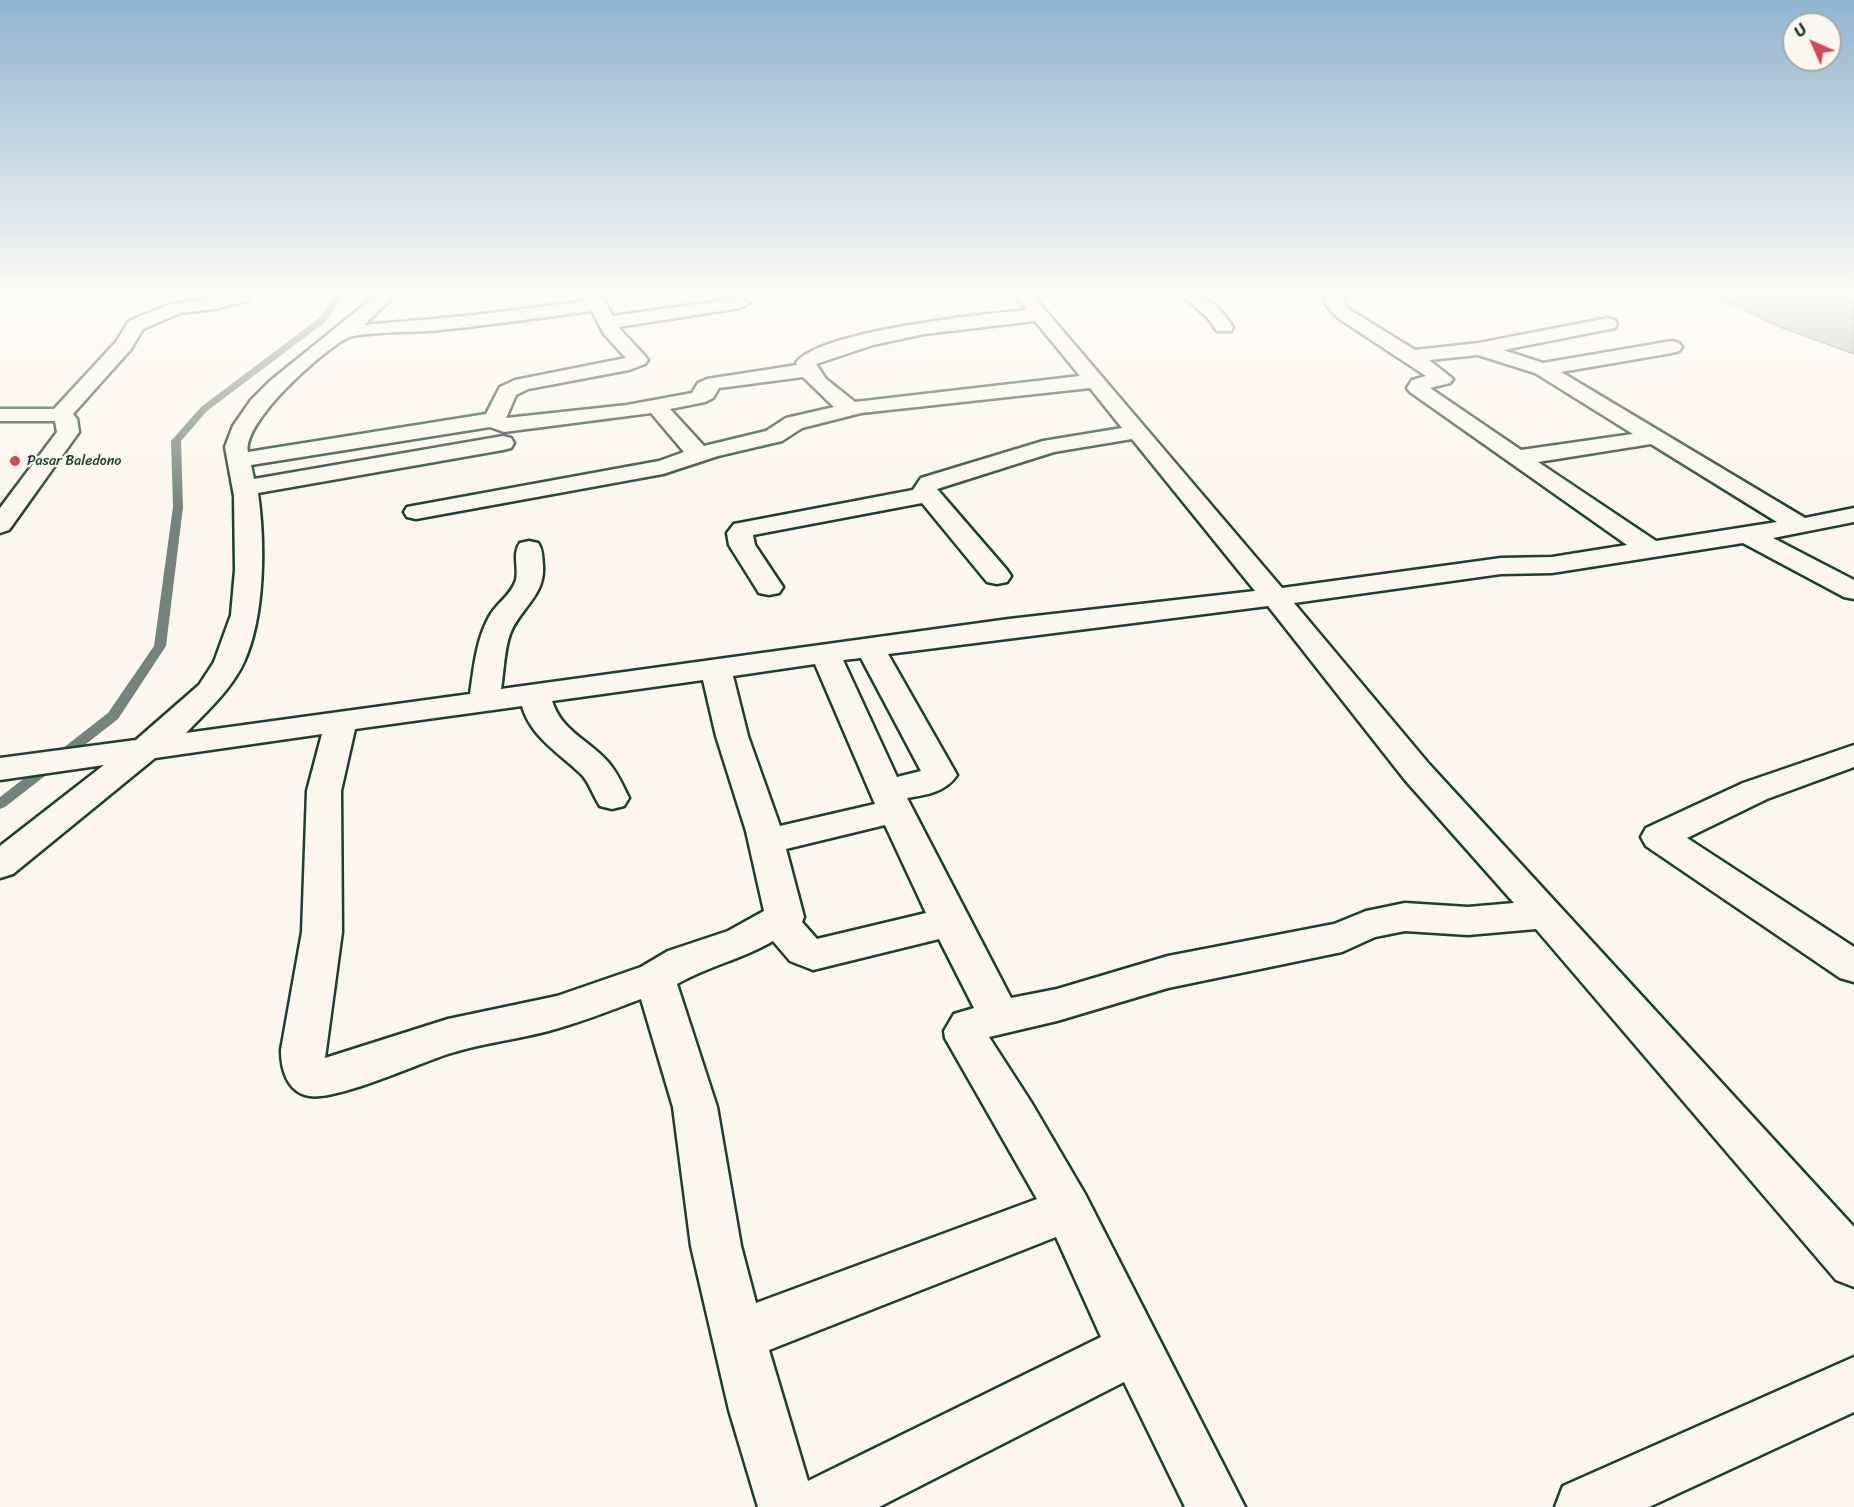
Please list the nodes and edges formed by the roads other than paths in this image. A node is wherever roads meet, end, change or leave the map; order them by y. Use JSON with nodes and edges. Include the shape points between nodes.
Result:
{"nodes":[{"id":1,"x":104,"y":367,"type":"edge"},
{"id":2,"x":298,"y":367,"type":"edge"},
{"id":3,"x":611,"y":367,"type":"edge"},
{"id":4,"x":1082,"y":367,"type":"edge"},
{"id":5,"x":1427,"y":367,"type":"edge"},
{"id":6,"x":1536,"y":367,"type":"edge"},
{"id":7,"x":1552,"y":367,"type":"edge"},
{"id":8,"x":1542,"y":369,"type":"junction"},
{"id":9,"x":808,"y":370,"type":"joint"},
{"id":10,"x":1093,"y":381,"type":"junction"},
{"id":11,"x":657,"y":406,"type":"junction"},
{"id":12,"x":852,"y":410,"type":"junction"},
{"id":13,"x":0,"y":415,"type":"edge"},
{"id":14,"x":60,"y":415,"type":"junction"},
{"id":15,"x":492,"y":420,"type":"junction"},
{"id":16,"x":1136,"y":432,"type":"junction"},
{"id":17,"x":1656,"y":437,"type":"junction"},
{"id":18,"x":503,"y":443,"type":"dead end"},
{"id":19,"x":700,"y":455,"type":"junction"},
{"id":20,"x":1517,"y":458,"type":"junction"},
{"id":21,"x":239,"y":460,"type":"junction"},
{"id":22,"x":244,"y":488,"type":"junction"},
{"id":23,"x":928,"y":494,"type":"junction"},
{"id":24,"x":417,"y":512,"type":"dead end"},
{"id":25,"x":1854,"y":515,"type":"edge"},
{"id":26,"x":0,"y":525,"type":"edge"},
{"id":27,"x":1801,"y":526,"type":"junction"},
{"id":28,"x":1748,"y":535,"type":"junction"},
{"id":29,"x":529,"y":549,"type":"dead end"},
{"id":30,"x":1650,"y":549,"type":"junction"},
{"id":31,"x":997,"y":576,"type":"dead end"},
{"id":32,"x":769,"y":587,"type":"dead end"},
{"id":33,"x":1854,"y":591,"type":"edge"},
{"id":34,"x":1275,"y":597,"type":"junction"},
{"id":35,"x":870,"y":647,"type":"junction"},
{"id":36,"x":825,"y":654,"type":"junction"},
{"id":37,"x":716,"y":670,"type":"junction"},
{"id":38,"x":535,"y":695,"type":"junction"},
{"id":39,"x":484,"y":702,"type":"junction"},
{"id":40,"x":341,"y":721,"type":"junction"},
{"id":41,"x":145,"y":749,"type":"junction"},
{"id":42,"x":1854,"y":755,"type":"edge"},
{"id":43,"x":16,"y":767,"type":"edge"},
{"id":44,"x":612,"y":798,"type":"dead end"},
{"id":45,"x":891,"y":801,"type":"junction"},
{"id":46,"x":766,"y":842,"type":"junction"},
{"id":47,"x":0,"y":865,"type":"edge"},
{"id":48,"x":1544,"y":914,"type":"junction"},
{"id":49,"x":780,"y":922,"type":"junction"},
{"id":50,"x":948,"y":922,"type":"junction"},
{"id":51,"x":1854,"y":967,"type":"edge"},
{"id":52,"x":655,"y":978,"type":"junction"},
{"id":53,"x":1000,"y":1017,"type":"junction"},
{"id":54,"x":1068,"y":1210,"type":"junction"},
{"id":55,"x":1854,"y":1263,"type":"edge"},
{"id":56,"x":738,"y":1336,"type":"junction"},
{"id":57,"x":1135,"y":1348,"type":"junction"},
{"id":58,"x":1854,"y":1384,"type":"edge"},
{"id":59,"x":788,"y":1507,"type":"edge"},
{"id":60,"x":818,"y":1507,"type":"edge"},
{"id":61,"x":1216,"y":1507,"type":"edge"},
{"id":62,"x":1584,"y":1507,"type":"edge"}],
"edges":[{"from":1,"to":14,"type":"street"},
{"from":2,"to":21,"type":"street","via":[[249,416],[237,440]]},
{"from":3,"to":15,"type":"street","via":[[522,384],[507,391]]},
{"from":4,"to":10,"type":"street"},
{"from":5,"to":20,"type":"street","via":[[1443,380],[1419,384],[1417,388]]},
{"from":6,"to":8,"type":"street"},
{"from":7,"to":8,"type":"street"},
{"from":8,"to":17,"type":"street"},
{"from":9,"to":11,"type":"street","via":[[714,382],[705,387],[704,396]]},
{"from":9,"to":12,"type":"street"},
{"from":10,"to":12,"type":"street"},
{"from":10,"to":16,"type":"street"},
{"from":11,"to":15,"type":"street","via":[[504,425]]},
{"from":11,"to":19,"type":"street"},
{"from":12,"to":19,"type":"street","via":[[794,423],[774,436]]},
{"from":13,"to":14,"type":"street"},
{"from":14,"to":26,"type":"street","via":[[66,419],[68,432]]},
{"from":15,"to":21,"type":"street"},
{"from":16,"to":23,"type":"street","via":[[1051,446],[949,476],[929,483],[924,488]]},
{"from":16,"to":34,"type":"street"},
{"from":17,"to":20,"type":"street"},
{"from":17,"to":27,"type":"street"},
{"from":18,"to":22,"type":"street"},
{"from":19,"to":24,"type":"street","via":[[663,467]]},
{"from":20,"to":30,"type":"street"},
{"from":21,"to":22,"type":"street"},
{"from":22,"to":41,"type":"street","via":[[248,517],[245,615],[229,662],[210,691]]},
{"from":23,"to":31,"type":"street"},
{"from":23,"to":32,"type":"street","via":[[743,529],[742,545]]},
{"from":25,"to":27,"type":"street"},
{"from":27,"to":28,"type":"street"},
{"from":28,"to":30,"type":"street"},
{"from":28,"to":33,"type":"street"},
{"from":29,"to":39,"type":"street","via":[[530,577],[524,596],[504,615],[494,637]]},
{"from":30,"to":34,"type":"street","via":[[1552,565],[1501,566]]},
{"from":34,"to":35,"type":"street"},
{"from":34,"to":48,"type":"street","via":[[1417,772]]},
{"from":35,"to":36,"type":"street"},
{"from":35,"to":45,"type":"street","via":[[940,775]]},
{"from":36,"to":37,"type":"street"},
{"from":36,"to":45,"type":"street"},
{"from":37,"to":38,"type":"street"},
{"from":37,"to":46,"type":"street","via":[[732,736]]},
{"from":38,"to":39,"type":"street"},
{"from":38,"to":44,"type":"street","via":[[542,719],[558,738],[596,769]]},
{"from":39,"to":40,"type":"street"},
{"from":40,"to":41,"type":"street"},
{"from":40,"to":52,"type":"street","via":[[324,790],[322,932],[303,1050],[303,1068],[310,1078],[332,1076],[448,1036],[558,1012]]},
{"from":41,"to":43,"type":"street"},
{"from":41,"to":47,"type":"street"},
{"from":42,"to":51,"type":"street","via":[[1755,791],[1659,837]]},
{"from":45,"to":46,"type":"street"},
{"from":45,"to":50,"type":"street"},
{"from":46,"to":49,"type":"street","via":[[784,911]]},
{"from":48,"to":53,"type":"street","via":[[1468,921],[1405,917],[1366,925],[1342,937],[1168,972],[1057,1005]]},
{"from":48,"to":55,"type":"street"},
{"from":49,"to":50,"type":"street","via":[[813,955]]},
{"from":49,"to":52,"type":"street","via":[[742,941],[682,962]]},
{"from":50,"to":53,"type":"street"},
{"from":52,"to":56,"type":"street","via":[[695,1107],[716,1246]]},
{"from":53,"to":54,"type":"street","via":[[969,1026],[966,1038]]},
{"from":54,"to":56,"type":"street"},
{"from":54,"to":57,"type":"street"},
{"from":56,"to":59,"type":"street"},
{"from":57,"to":60,"type":"street"},
{"from":57,"to":61,"type":"street"},
{"from":58,"to":62,"type":"street"}]}
